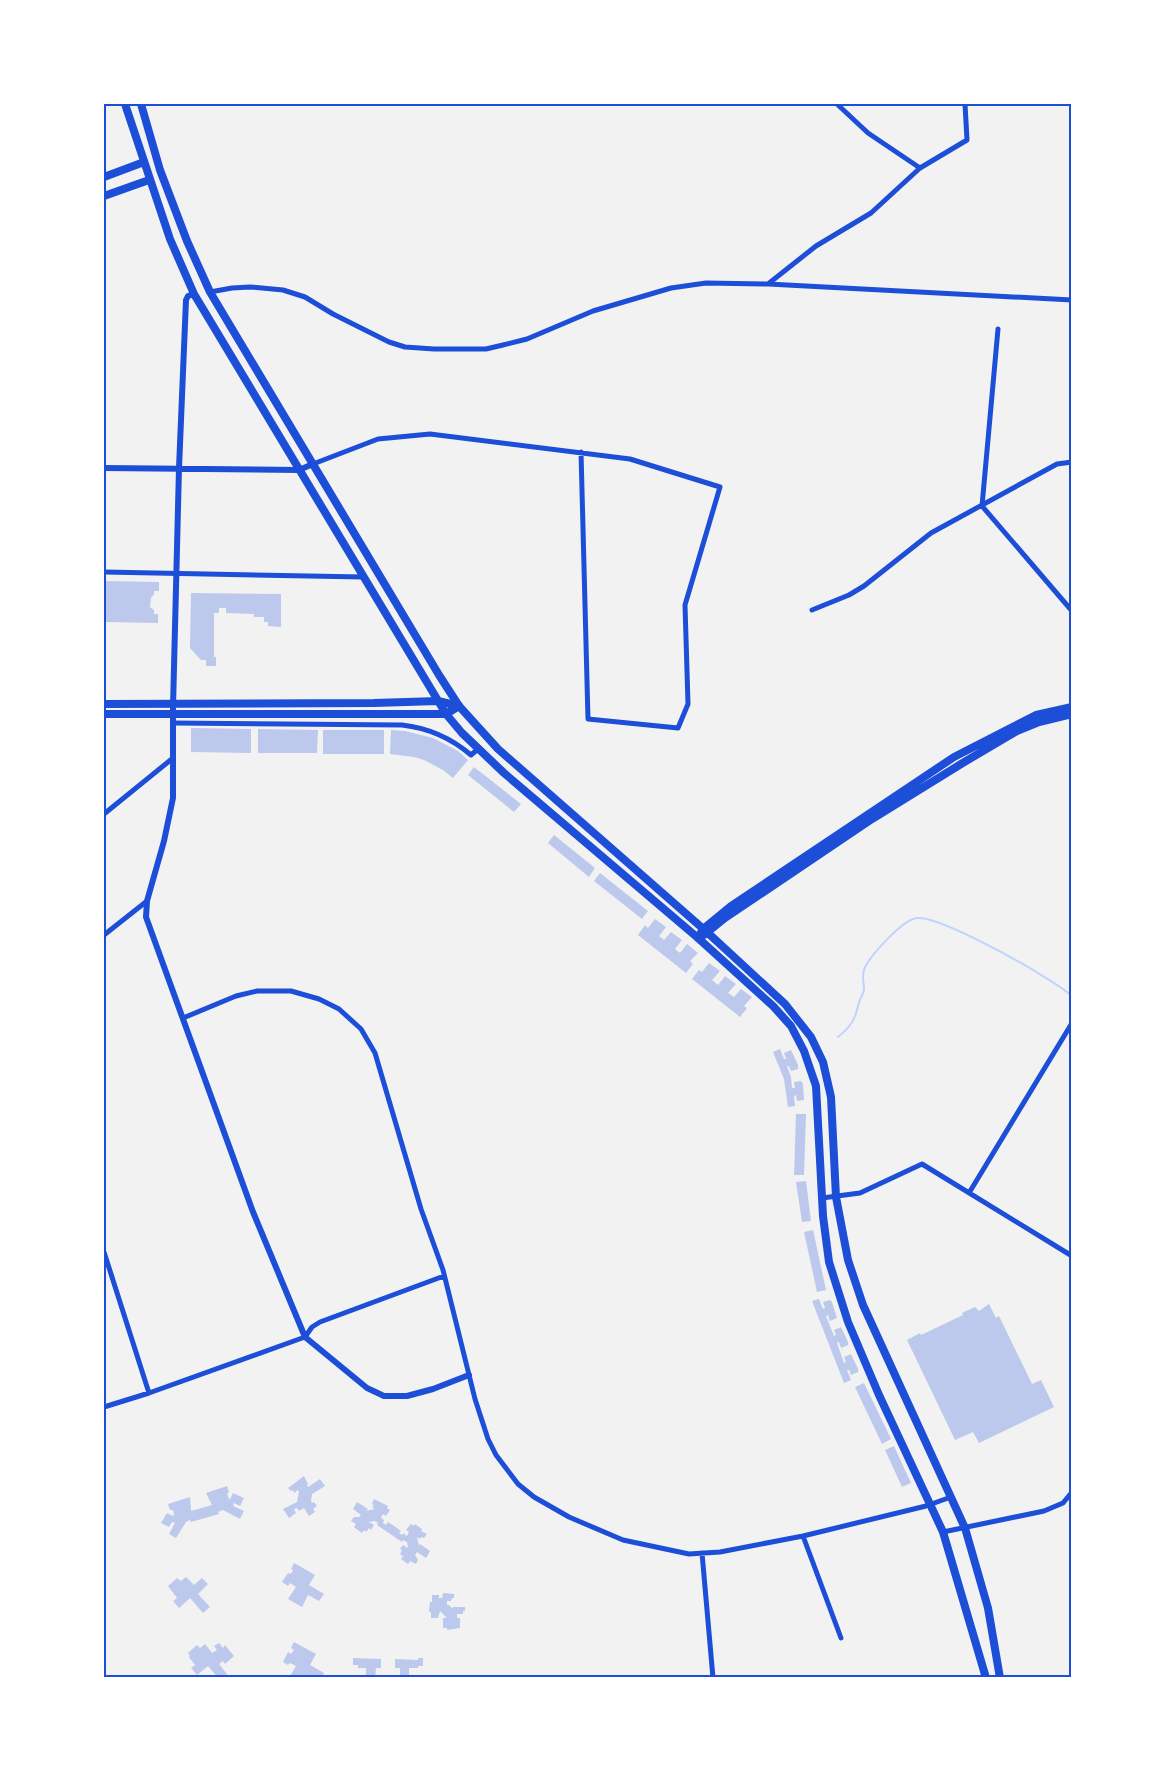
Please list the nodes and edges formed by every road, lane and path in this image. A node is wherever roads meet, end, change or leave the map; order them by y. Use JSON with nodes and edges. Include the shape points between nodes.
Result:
{"nodes":[{"id":1,"x":125,"y":104,"type":"edge"},
{"id":2,"x":141,"y":104,"type":"edge"},
{"id":3,"x":837,"y":104,"type":"edge"},
{"id":4,"x":965,"y":104,"type":"edge"},
{"id":5,"x":144,"y":162,"type":"junction"},
{"id":6,"x":920,"y":168,"type":"junction"},
{"id":7,"x":104,"y":177,"type":"edge"},
{"id":8,"x":149,"y":180,"type":"junction"},
{"id":9,"x":104,"y":196,"type":"edge"},
{"id":10,"x":768,"y":284,"type":"junction"},
{"id":11,"x":210,"y":292,"type":"junction"},
{"id":12,"x":194,"y":294,"type":"junction"},
{"id":13,"x":1071,"y":300,"type":"edge"},
{"id":14,"x":998,"y":329,"type":"dead end"},
{"id":15,"x":581,"y":452,"type":"junction"},
{"id":16,"x":1071,"y":462,"type":"edge"},
{"id":17,"x":313,"y":464,"type":"junction"},
{"id":18,"x":104,"y":468,"type":"edge"},
{"id":19,"x":178,"y":468,"type":"junction"},
{"id":20,"x":299,"y":470,"type":"junction"},
{"id":21,"x":982,"y":506,"type":"junction"},
{"id":22,"x":104,"y":572,"type":"edge"},
{"id":23,"x":176,"y":574,"type":"junction"},
{"id":24,"x":363,"y":576,"type":"junction"},
{"id":25,"x":812,"y":610,"type":"dead end"},
{"id":26,"x":1071,"y":611,"type":"edge"},
{"id":27,"x":438,"y":700,"type":"junction"},
{"id":28,"x":104,"y":705,"type":"edge"},
{"id":29,"x":459,"y":706,"type":"junction"},
{"id":30,"x":1071,"y":707,"type":"edge"},
{"id":31,"x":173,"y":710,"type":"junction"},
{"id":32,"x":104,"y":713,"type":"edge"},
{"id":33,"x":446,"y":714,"type":"junction"},
{"id":34,"x":1071,"y":714,"type":"edge"},
{"id":35,"x":173,"y":723,"type":"junction"},
{"id":36,"x":478,"y":749,"type":"junction"},
{"id":37,"x":173,"y":758,"type":"junction"},
{"id":38,"x":104,"y":814,"type":"edge"},
{"id":39,"x":147,"y":901,"type":"junction"},
{"id":40,"x":705,"y":931,"type":"junction"},
{"id":41,"x":104,"y":935,"type":"edge"},
{"id":42,"x":698,"y":938,"type":"junction"},
{"id":43,"x":183,"y":1018,"type":"junction"},
{"id":44,"x":1071,"y":1023,"type":"edge"},
{"id":45,"x":969,"y":1193,"type":"junction"},
{"id":46,"x":822,"y":1197,"type":"junction"},
{"id":47,"x":836,"y":1197,"type":"junction"},
{"id":48,"x":104,"y":1252,"type":"edge"},
{"id":49,"x":1071,"y":1256,"type":"edge"},
{"id":50,"x":444,"y":1276,"type":"junction"},
{"id":51,"x":305,"y":1337,"type":"junction"},
{"id":52,"x":469,"y":1375,"type":"junction"},
{"id":53,"x":149,"y":1393,"type":"junction"},
{"id":54,"x":104,"y":1407,"type":"edge"},
{"id":55,"x":1071,"y":1492,"type":"edge"},
{"id":56,"x":951,"y":1497,"type":"junction"},
{"id":57,"x":930,"y":1504,"type":"junction"},
{"id":58,"x":965,"y":1528,"type":"junction"},
{"id":59,"x":943,"y":1532,"type":"junction"},
{"id":60,"x":803,"y":1536,"type":"junction"},
{"id":61,"x":702,"y":1553,"type":"junction"},
{"id":62,"x":840,"y":1638,"type":"dead end"},
{"id":63,"x":713,"y":1677,"type":"edge"},
{"id":64,"x":986,"y":1677,"type":"edge"},
{"id":65,"x":1000,"y":1677,"type":"edge"}],
"edges":[{"from":1,"to":5,"type":"main road"},
{"from":2,"to":11,"type":"main road","via":[[160,170]]},
{"from":3,"to":6,"type":"street","via":[[868,133]]},
{"from":4,"to":6,"type":"street","via":[[967,140]]},
{"from":5,"to":7,"type":"main road"},
{"from":5,"to":8,"type":"main road"},
{"from":6,"to":10,"type":"street","via":[[872,213],[816,246]]},
{"from":8,"to":9,"type":"main road"},
{"from":8,"to":12,"type":"main road"},
{"from":10,"to":11,"type":"street","via":[[706,283],[671,288],[593,311],[526,339],[486,348],[434,349],[389,342],[305,297],[283,290],[250,287]]},
{"from":10,"to":13,"type":"street"},
{"from":11,"to":17,"type":"main road"},
{"from":12,"to":19,"type":"street","via":[[186,300]]},
{"from":12,"to":20,"type":"main road"},
{"from":14,"to":21,"type":"street"},
{"from":15,"to":15,"type":"street","via":[[588,719],[678,728],[688,705],[685,605],[720,487],[630,459]]},
{"from":15,"to":17,"type":"street","via":[[430,434],[378,439]]},
{"from":16,"to":21,"type":"street","via":[[1057,464]]},
{"from":17,"to":20,"type":"street"},
{"from":17,"to":29,"type":"main road"},
{"from":18,"to":19,"type":"street"},
{"from":19,"to":20,"type":"street"},
{"from":19,"to":23,"type":"street"},
{"from":20,"to":24,"type":"main road"},
{"from":21,"to":25,"type":"street","via":[[931,533],[864,586]]},
{"from":21,"to":26,"type":"street"},
{"from":22,"to":23,"type":"street"},
{"from":23,"to":24,"type":"street"},
{"from":23,"to":31,"type":"street"},
{"from":24,"to":27,"type":"main road"},
{"from":27,"to":28,"type":"main road"},
{"from":27,"to":29,"type":"main road"},
{"from":27,"to":33,"type":"main road"},
{"from":28,"to":31,"type":"street"},
{"from":29,"to":33,"type":"main road"},
{"from":29,"to":40,"type":"main road","via":[[498,749]]},
{"from":30,"to":40,"type":"main road","via":[[1036,715],[954,758],[731,906]]},
{"from":31,"to":32,"type":"street"},
{"from":31,"to":35,"type":"street"},
{"from":32,"to":33,"type":"main road"},
{"from":33,"to":36,"type":"main road"},
{"from":34,"to":40,"type":"main road","via":[[1017,731],[961,764],[862,825]]},
{"from":35,"to":36,"type":"street","via":[[402,725],[442,736],[471,755]]},
{"from":35,"to":37,"type":"street"},
{"from":36,"to":42,"type":"main road"},
{"from":37,"to":38,"type":"street"},
{"from":37,"to":39,"type":"street","via":[[173,798]]},
{"from":39,"to":41,"type":"street"},
{"from":39,"to":43,"type":"street","via":[[146,917]]},
{"from":40,"to":42,"type":"main road"},
{"from":40,"to":47,"type":"main road","via":[[785,1004],[811,1036],[823,1062],[831,1096]]},
{"from":42,"to":46,"type":"main road","via":[[773,1006],[791,1026],[804,1051],[816,1086]]},
{"from":43,"to":50,"type":"street","via":[[236,996],[257,991],[291,991],[339,1009],[361,1029],[375,1053]]},
{"from":43,"to":51,"type":"street","via":[[253,1212]]},
{"from":44,"to":45,"type":"street"},
{"from":45,"to":47,"type":"street","via":[[922,1164],[860,1193]]},
{"from":45,"to":49,"type":"street"},
{"from":46,"to":47,"type":"street"},
{"from":46,"to":57,"type":"main road","via":[[828,1262],[848,1322]]},
{"from":47,"to":56,"type":"main road","via":[[848,1260],[863,1305]]},
{"from":48,"to":53,"type":"street"},
{"from":50,"to":51,"type":"street","via":[[320,1322]]},
{"from":50,"to":52,"type":"street"},
{"from":51,"to":52,"type":"street","via":[[367,1388],[384,1396],[407,1396]]},
{"from":51,"to":53,"type":"street"},
{"from":52,"to":61,"type":"street","via":[[496,1455],[518,1484],[534,1497],[623,1540],[689,1554]]},
{"from":53,"to":54,"type":"street"},
{"from":55,"to":58,"type":"street","via":[[1063,1503],[1044,1511]]},
{"from":56,"to":57,"type":"street"},
{"from":56,"to":58,"type":"main road"},
{"from":57,"to":59,"type":"main road"},
{"from":57,"to":60,"type":"street"},
{"from":58,"to":59,"type":"street"},
{"from":58,"to":65,"type":"main road","via":[[988,1608]]},
{"from":59,"to":64,"type":"main road"},
{"from":60,"to":61,"type":"street"},
{"from":60,"to":62,"type":"street"},
{"from":61,"to":63,"type":"street"}]}
